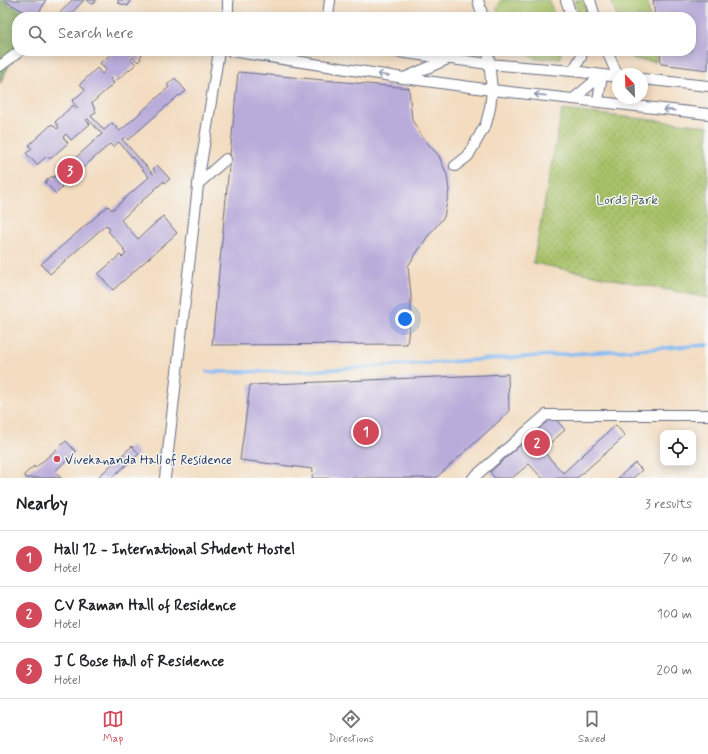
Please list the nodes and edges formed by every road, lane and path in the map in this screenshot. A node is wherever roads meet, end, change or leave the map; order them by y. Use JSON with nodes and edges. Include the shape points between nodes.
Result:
{"nodes":[{"id":1,"x":228,"y":0,"type":"edge"},
{"id":2,"x":330,"y":0,"type":"edge"},
{"id":3,"x":478,"y":0,"type":"edge"},
{"id":4,"x":566,"y":0,"type":"edge"},
{"id":5,"x":590,"y":0,"type":"edge"},
{"id":6,"x":228,"y":12,"type":"edge"},
{"id":7,"x":329,"y":12,"type":"edge"},
{"id":8,"x":482,"y":12,"type":"edge"},
{"id":9,"x":570,"y":12,"type":"edge"},
{"id":10,"x":594,"y":12,"type":"edge"},
{"id":11,"x":13,"y":56,"type":"edge"},
{"id":12,"x":218,"y":56,"type":"edge"},
{"id":13,"x":263,"y":56,"type":"edge"},
{"id":14,"x":427,"y":56,"type":"edge"},
{"id":15,"x":488,"y":56,"type":"edge"},
{"id":16,"x":581,"y":56,"type":"edge"},
{"id":17,"x":609,"y":56,"type":"edge"},
{"id":18,"x":449,"y":59,"type":"junction"},
{"id":19,"x":488,"y":64,"type":"junction"},
{"id":20,"x":0,"y":66,"type":"edge"},
{"id":21,"x":614,"y":68,"type":"edge"},
{"id":22,"x":573,"y":71,"type":"junction"},
{"id":23,"x":602,"y":75,"type":"junction"},
{"id":24,"x":612,"y":75,"type":"edge"},
{"id":25,"x":404,"y":78,"type":"junction"},
{"id":26,"x":648,"y":80,"type":"edge"},
{"id":27,"x":708,"y":86,"type":"edge"},
{"id":28,"x":492,"y":90,"type":"junction"},
{"id":29,"x":572,"y":98,"type":"junction"},
{"id":30,"x":598,"y":101,"type":"junction"},
{"id":31,"x":708,"y":114,"type":"edge"},
{"id":32,"x":226,"y":159,"type":"dead end"},
{"id":33,"x":455,"y":166,"type":"dead end"},
{"id":34,"x":198,"y":184,"type":"junction"},
{"id":35,"x":708,"y":416,"type":"edge"},
{"id":36,"x":165,"y":478,"type":"edge"},
{"id":37,"x":473,"y":478,"type":"edge"}],
"edges":[{"from":1,"to":6,"type":"street"},
{"from":2,"to":7,"type":"street"},
{"from":3,"to":8,"type":"street"},
{"from":4,"to":9,"type":"street"},
{"from":5,"to":10,"type":"street"},
{"from":11,"to":20,"type":"street"},
{"from":12,"to":34,"type":"street"},
{"from":25,"to":13,"type":"street","one_way":true},
{"from":14,"to":18,"type":"street"},
{"from":15,"to":19,"type":"street"},
{"from":16,"to":22,"type":"street"},
{"from":17,"to":21,"type":"street"},
{"from":18,"to":19,"type":"street"},
{"from":18,"to":25,"type":"street"},
{"from":19,"to":22,"type":"street"},
{"from":19,"to":28,"type":"street"},
{"from":22,"to":23,"type":"street"},
{"from":23,"to":24,"type":"street"},
{"from":23,"to":29,"type":"street"},
{"from":23,"to":30,"type":"street"},
{"from":25,"to":28,"type":"street"},
{"from":26,"to":27,"type":"street"},
{"from":29,"to":28,"type":"street","one_way":true},
{"from":28,"to":33,"type":"street","via":[[486,124],[468,156]]},
{"from":29,"to":30,"type":"street"},
{"from":31,"to":30,"type":"street","one_way":true},
{"from":32,"to":34,"type":"street"},
{"from":34,"to":36,"type":"street"},
{"from":35,"to":37,"type":"street","via":[[546,415]]}]}
